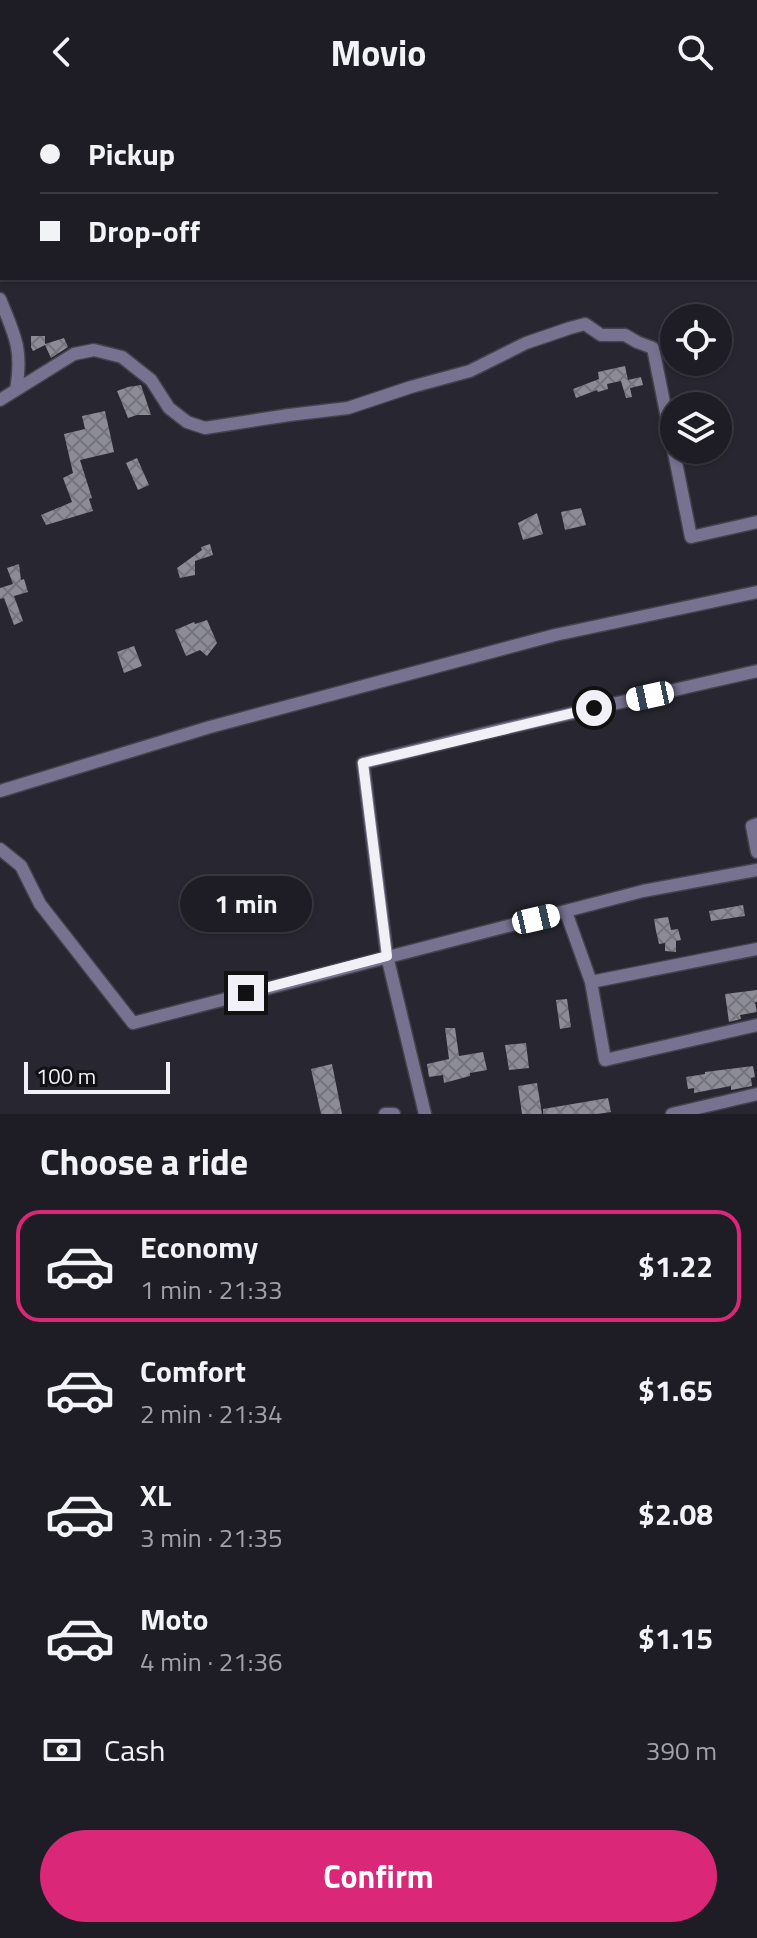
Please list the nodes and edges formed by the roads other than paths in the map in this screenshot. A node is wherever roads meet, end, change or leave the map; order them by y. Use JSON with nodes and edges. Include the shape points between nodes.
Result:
{"nodes":[{"id":1,"x":0,"y":299,"type":"edge"},
{"id":2,"x":16,"y":390,"type":"junction"},
{"id":3,"x":0,"y":400,"type":"edge"},
{"id":4,"x":757,"y":522,"type":"edge"},
{"id":5,"x":757,"y":592,"type":"edge"},
{"id":6,"x":757,"y":671,"type":"edge"},
{"id":7,"x":0,"y":791,"type":"edge"},
{"id":8,"x":757,"y":824,"type":"edge"},
{"id":9,"x":0,"y":849,"type":"edge"},
{"id":10,"x":757,"y":852,"type":"edge"},
{"id":11,"x":757,"y":870,"type":"edge"},
{"id":12,"x":566,"y":912,"type":"junction"},
{"id":13,"x":757,"y":949,"type":"edge"},
{"id":14,"x":387,"y":956,"type":"junction"},
{"id":15,"x":591,"y":982,"type":"junction"},
{"id":16,"x":757,"y":1025,"type":"edge"},
{"id":17,"x":757,"y":1094,"type":"edge"},
{"id":18,"x":385,"y":1114,"type":"edge"},
{"id":19,"x":394,"y":1114,"type":"edge"},
{"id":20,"x":425,"y":1114,"type":"edge"},
{"id":21,"x":672,"y":1114,"type":"edge"}],
"edges":[{"from":1,"to":2,"type":"street","via":[[18,345]]},
{"from":2,"to":3,"type":"street"},
{"from":2,"to":4,"type":"street","via":[[74,354],[94,350],[122,357],[151,380],[169,408],[205,428],[348,408],[470,371],[526,343],[585,324],[601,335],[625,335],[653,348],[691,537]]},
{"from":5,"to":7,"type":"street","via":[[555,635],[210,727]]},
{"from":6,"to":14,"type":"street","via":[[363,763]]},
{"from":8,"to":10,"type":"street","via":[[752,826]]},
{"from":9,"to":14,"type":"street","via":[[21,866],[40,904],[133,1023]]},
{"from":11,"to":12,"type":"street"},
{"from":12,"to":14,"type":"street"},
{"from":12,"to":15,"type":"street"},
{"from":13,"to":15,"type":"street"},
{"from":14,"to":20,"type":"street"},
{"from":15,"to":16,"type":"street","via":[[605,1060]]},
{"from":17,"to":21,"type":"street"},
{"from":18,"to":19,"type":"street"}]}
